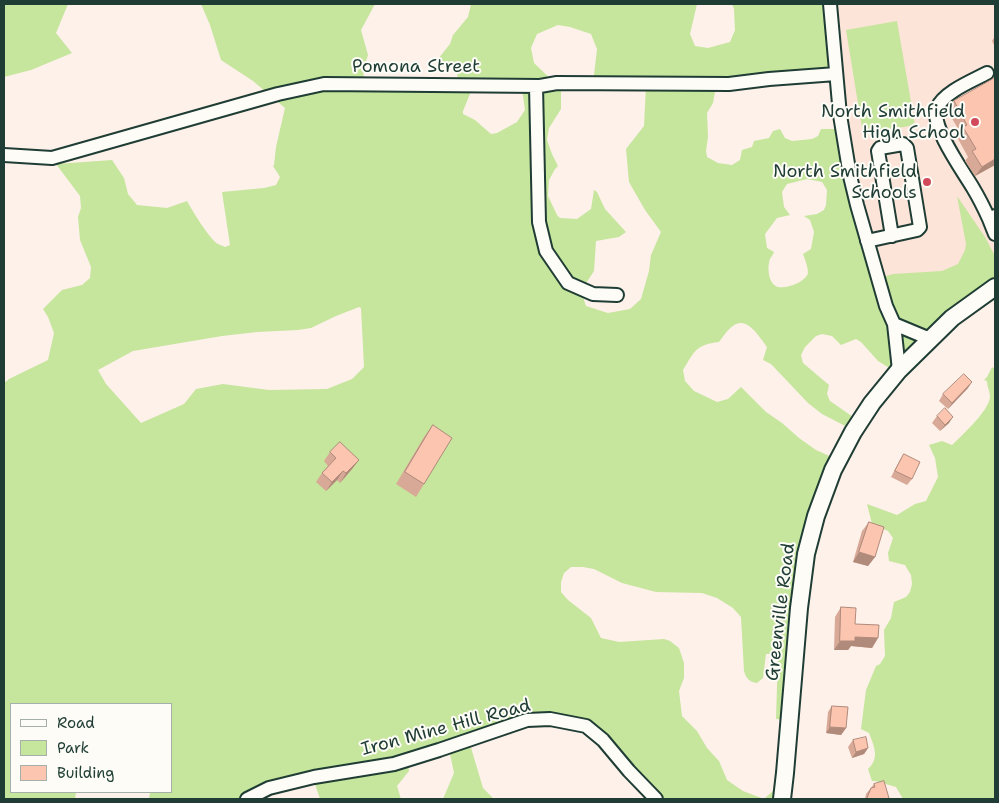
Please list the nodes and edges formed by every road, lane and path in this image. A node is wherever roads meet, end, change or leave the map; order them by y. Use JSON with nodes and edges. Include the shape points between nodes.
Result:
{"nodes":[{"id":1,"x":830,"y":4,"type":"edge"},
{"id":2,"x":987,"y":73,"type":"dead end"},
{"id":3,"x":836,"y":74,"type":"junction"},
{"id":4,"x":536,"y":86,"type":"junction"},
{"id":5,"x":4,"y":155,"type":"edge"},
{"id":6,"x":992,"y":217,"type":"edge"},
{"id":7,"x":995,"y":234,"type":"edge"},
{"id":8,"x":892,"y":236,"type":"junction"},
{"id":9,"x":867,"y":241,"type":"junction"},
{"id":10,"x":995,"y":286,"type":"edge"},
{"id":11,"x":617,"y":295,"type":"dead end"},
{"id":12,"x":894,"y":324,"type":"junction"},
{"id":13,"x":930,"y":338,"type":"junction"},
{"id":14,"x":899,"y":370,"type":"junction"},
{"id":15,"x":247,"y":799,"type":"edge"},
{"id":16,"x":656,"y":799,"type":"edge"},
{"id":17,"x":782,"y":799,"type":"edge"}],
"edges":[{"from":1,"to":3,"type":"street"},
{"from":2,"to":6,"type":"street","via":[[946,96],[936,109],[937,122],[946,144]]},
{"from":3,"to":4,"type":"street","name":"Pomona Street","via":[[729,84],[557,83]]},
{"from":3,"to":9,"type":"street","via":[[850,176]]},
{"from":4,"to":5,"type":"street","name":"Pomona Street","via":[[324,84],[52,158]]},
{"from":4,"to":11,"type":"street","via":[[539,222],[546,251],[568,283],[594,294]]},
{"from":6,"to":7,"type":"street"},
{"from":8,"to":8,"type":"street","via":[[920,227],[907,148],[903,144],[878,151]]},
{"from":8,"to":9,"type":"street"},
{"from":9,"to":12,"type":"street"},
{"from":10,"to":13,"type":"main road","name":"Greenville Road"},
{"from":12,"to":13,"type":"street"},
{"from":12,"to":14,"type":"street"},
{"from":13,"to":14,"type":"main road","name":"Greenville Road"},
{"from":14,"to":17,"type":"main road","name":"Greenville Road","via":[[853,432],[816,516],[806,554],[799,608]]},
{"from":15,"to":16,"type":"street","name":"Iron Mine Hill Road","via":[[269,788],[394,764],[526,720],[550,718],[586,726],[603,740]]}]}
